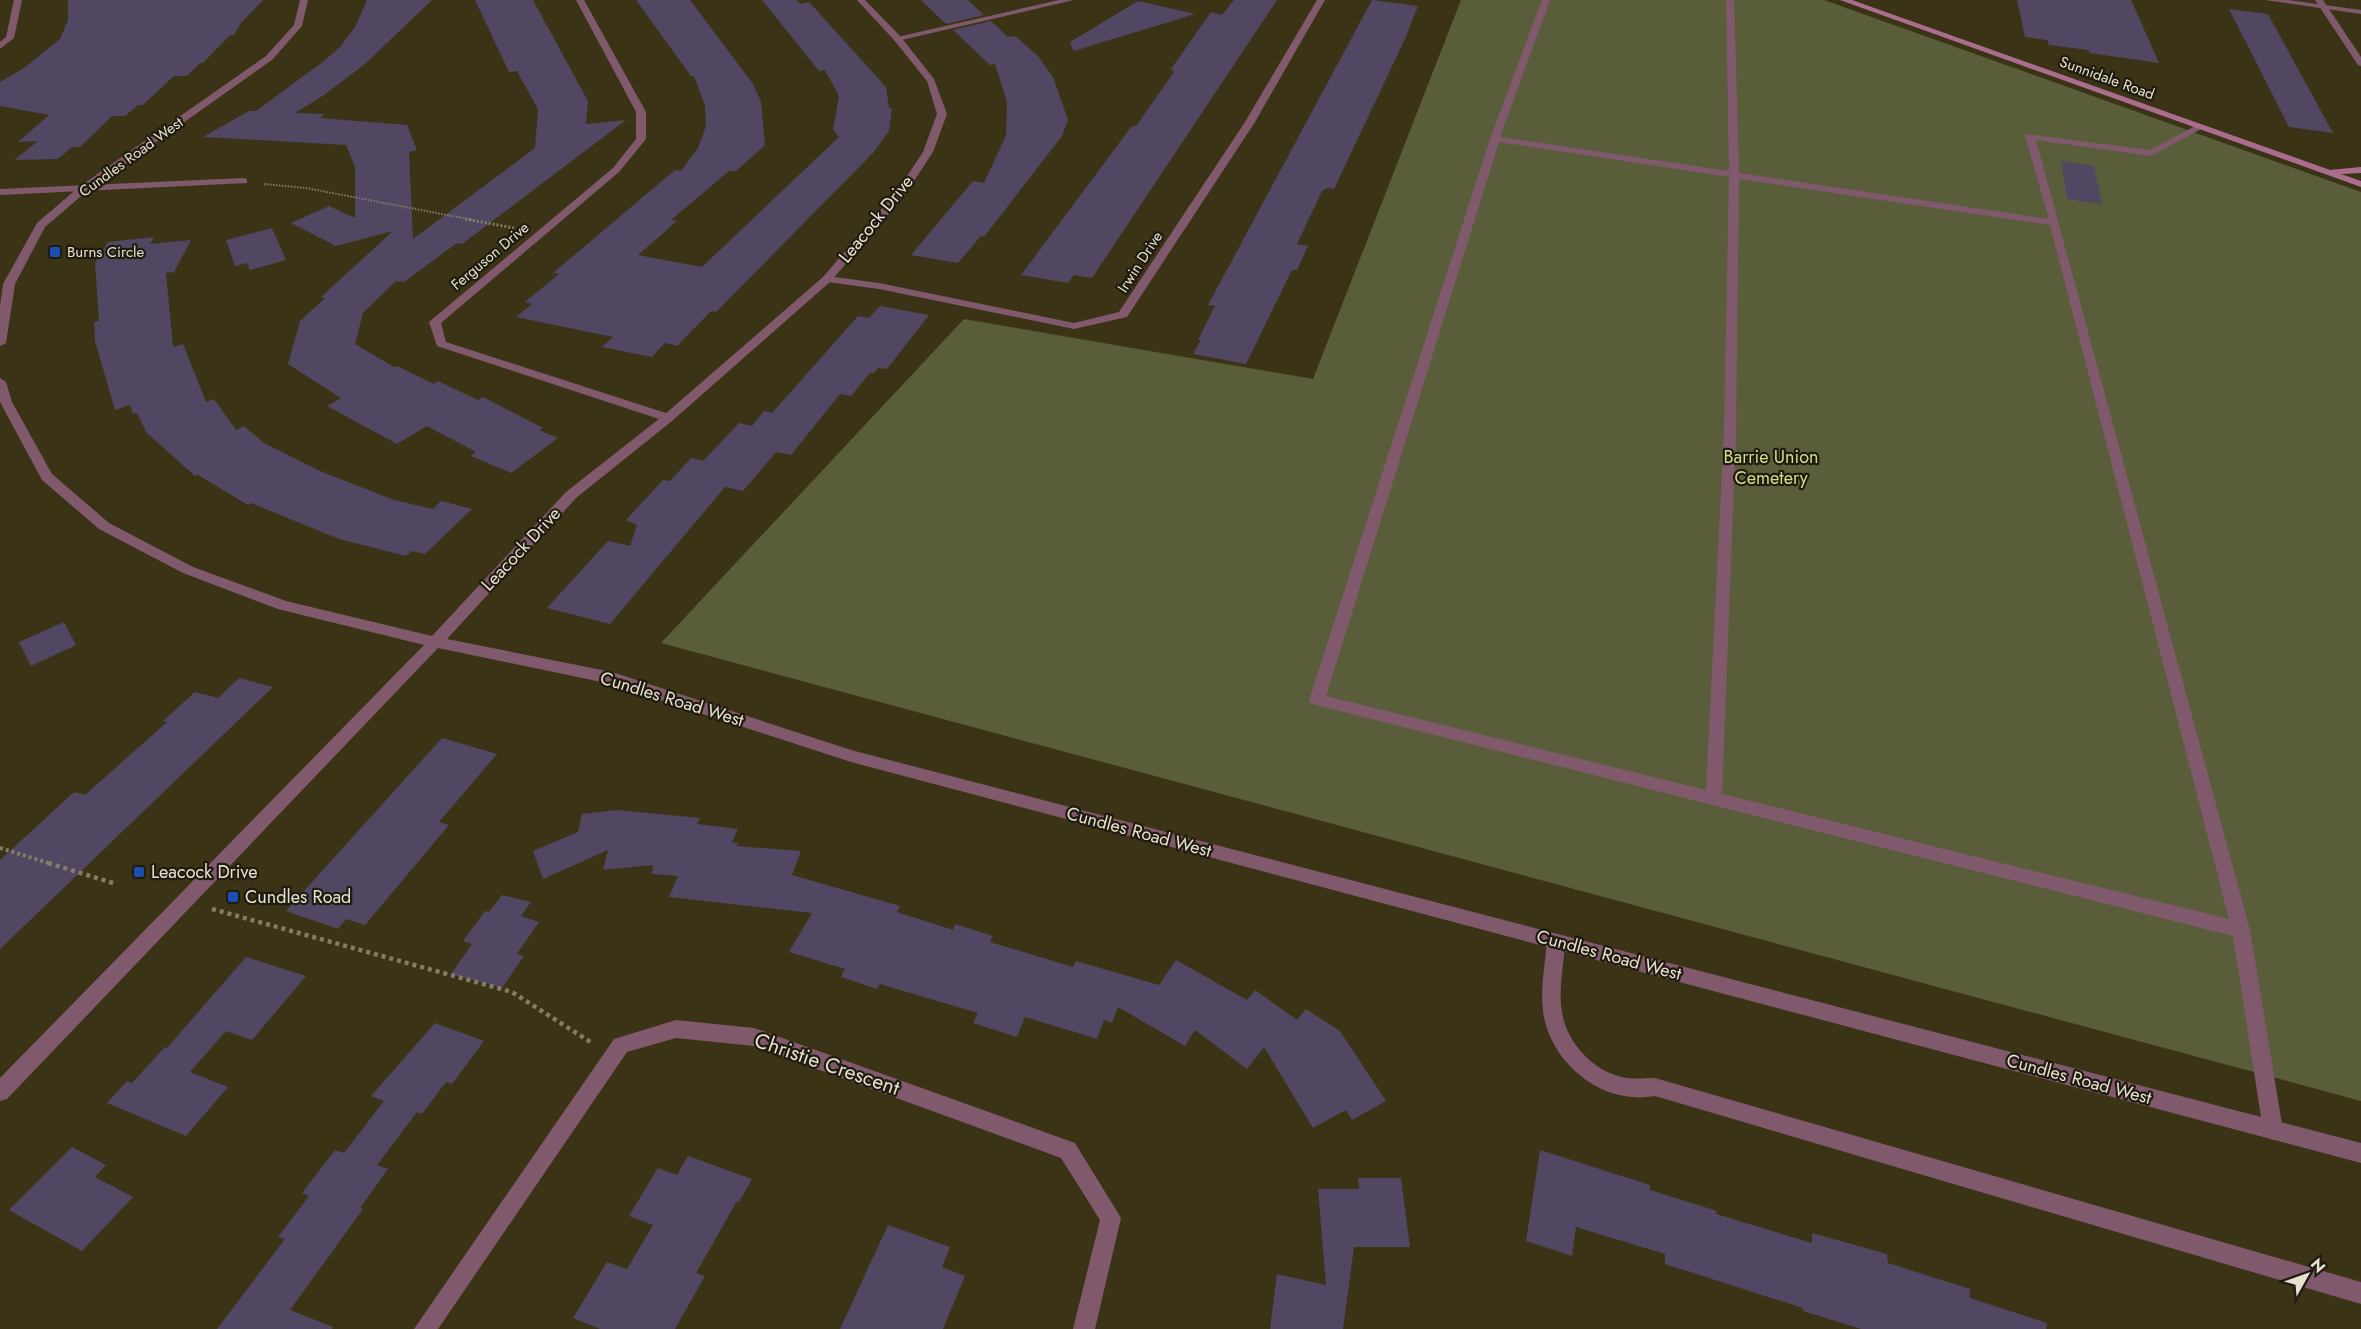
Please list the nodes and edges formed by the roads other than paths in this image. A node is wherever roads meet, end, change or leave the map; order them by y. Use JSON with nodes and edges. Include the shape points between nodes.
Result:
{"nodes":[{"id":1,"x":18,"y":0,"type":"edge"},
{"id":2,"x":304,"y":0,"type":"edge"},
{"id":3,"x":580,"y":0,"type":"edge"},
{"id":4,"x":861,"y":0,"type":"edge"},
{"id":5,"x":1070,"y":0,"type":"edge"},
{"id":6,"x":1321,"y":0,"type":"edge"},
{"id":7,"x":1546,"y":0,"type":"edge"},
{"id":8,"x":1730,"y":0,"type":"edge"},
{"id":9,"x":1844,"y":0,"type":"edge"},
{"id":10,"x":2269,"y":0,"type":"edge"},
{"id":11,"x":2321,"y":4,"type":"edge"},
{"id":12,"x":2361,"y":12,"type":"edge"},
{"id":13,"x":897,"y":38,"type":"junction"},
{"id":14,"x":0,"y":46,"type":"edge"},
{"id":15,"x":2360,"y":60,"type":"edge"},
{"id":16,"x":2200,"y":127,"type":"junction"},
{"id":17,"x":1495,"y":139,"type":"junction"},
{"id":18,"x":2361,"y":170,"type":"edge"},
{"id":19,"x":2325,"y":171,"type":"junction"},
{"id":20,"x":1734,"y":176,"type":"junction"},
{"id":21,"x":243,"y":181,"type":"road end"},
{"id":22,"x":2361,"y":184,"type":"edge"},
{"id":23,"x":83,"y":189,"type":"junction"},
{"id":24,"x":0,"y":192,"type":"edge"},
{"id":25,"x":2055,"y":223,"type":"junction"},
{"id":26,"x":827,"y":279,"type":"junction"},
{"id":27,"x":0,"y":343,"type":"edge"},
{"id":28,"x":0,"y":382,"type":"edge"},
{"id":29,"x":668,"y":418,"type":"junction"},
{"id":30,"x":435,"y":642,"type":"junction"},
{"id":31,"x":1714,"y":798,"type":"junction"},
{"id":32,"x":2241,"y":930,"type":"junction"},
{"id":33,"x":1556,"y":942,"type":"junction"},
{"id":34,"x":0,"y":1092,"type":"edge"},
{"id":35,"x":2273,"y":1130,"type":"junction"},
{"id":36,"x":2361,"y":1153,"type":"edge"},
{"id":37,"x":2361,"y":1293,"type":"edge"},
{"id":38,"x":425,"y":1329,"type":"edge"},
{"id":39,"x":1084,"y":1329,"type":"edge"}],
"edges":[{"from":1,"to":14,"type":"street","via":[[10,38]]},
{"from":2,"to":23,"type":"street","name":"Cundles Road West","via":[[298,26],[269,58]]},
{"from":3,"to":29,"type":"street","name":"Ferguson Drive","via":[[641,112],[641,139],[616,170],[435,322],[441,344]]},
{"from":4,"to":13,"type":"street","name":"Leacock Drive"},
{"from":5,"to":13,"type":"street"},
{"from":6,"to":26,"type":"street","name":"Irwin Drive","via":[[1250,122],[1123,315],[1074,326]]},
{"from":7,"to":17,"type":"street"},
{"from":8,"to":20,"type":"street"},
{"from":9,"to":16,"type":"main road","name":"Sunnidale Road"},
{"from":10,"to":11,"type":"street"},
{"from":11,"to":12,"type":"street"},
{"from":11,"to":15,"type":"street"},
{"from":13,"to":26,"type":"street","name":"Leacock Drive","via":[[931,81],[942,114],[928,152],[901,193]]},
{"from":16,"to":19,"type":"main road","name":"Sunnidale Road"},
{"from":16,"to":25,"type":"street","via":[[2151,153],[2030,136]]},
{"from":17,"to":20,"type":"street"},
{"from":17,"to":31,"type":"street","via":[[1317,700]]},
{"from":18,"to":19,"type":"main road"},
{"from":19,"to":22,"type":"main road","name":"Sunnidale Road"},
{"from":20,"to":25,"type":"street"},
{"from":20,"to":31,"type":"street","via":[[1730,432]]},
{"from":21,"to":23,"type":"street"},
{"from":23,"to":24,"type":"street"},
{"from":23,"to":27,"type":"street","name":"Cundles Road West","via":[[41,225],[9,285]]},
{"from":25,"to":32,"type":"street"},
{"from":26,"to":29,"type":"street","name":"Leacock Drive"},
{"from":28,"to":30,"type":"street","name":"Cundles Road West","via":[[6,402],[47,477],[104,526],[188,570],[283,604]]},
{"from":29,"to":30,"type":"street","name":"Leacock Drive","via":[[571,495]]},
{"from":30,"to":33,"type":"street","name":"Cundles Road West","via":[[612,678],[852,756]]},
{"from":30,"to":34,"type":"street","name":"Leacock Drive"},
{"from":31,"to":32,"type":"street"},
{"from":32,"to":35,"type":"street"},
{"from":33,"to":35,"type":"street","name":"Cundles Road West"},
{"from":33,"to":37,"type":"street","via":[[1554,1026],[1574,1057],[1606,1081],[1631,1088],[1656,1087]]},
{"from":35,"to":36,"type":"street","name":"Cundles Road West"},
{"from":38,"to":39,"type":"street","name":"Christie Crescent","via":[[621,1045],[676,1029],[754,1036],[1068,1149],[1110,1218]]}]}
